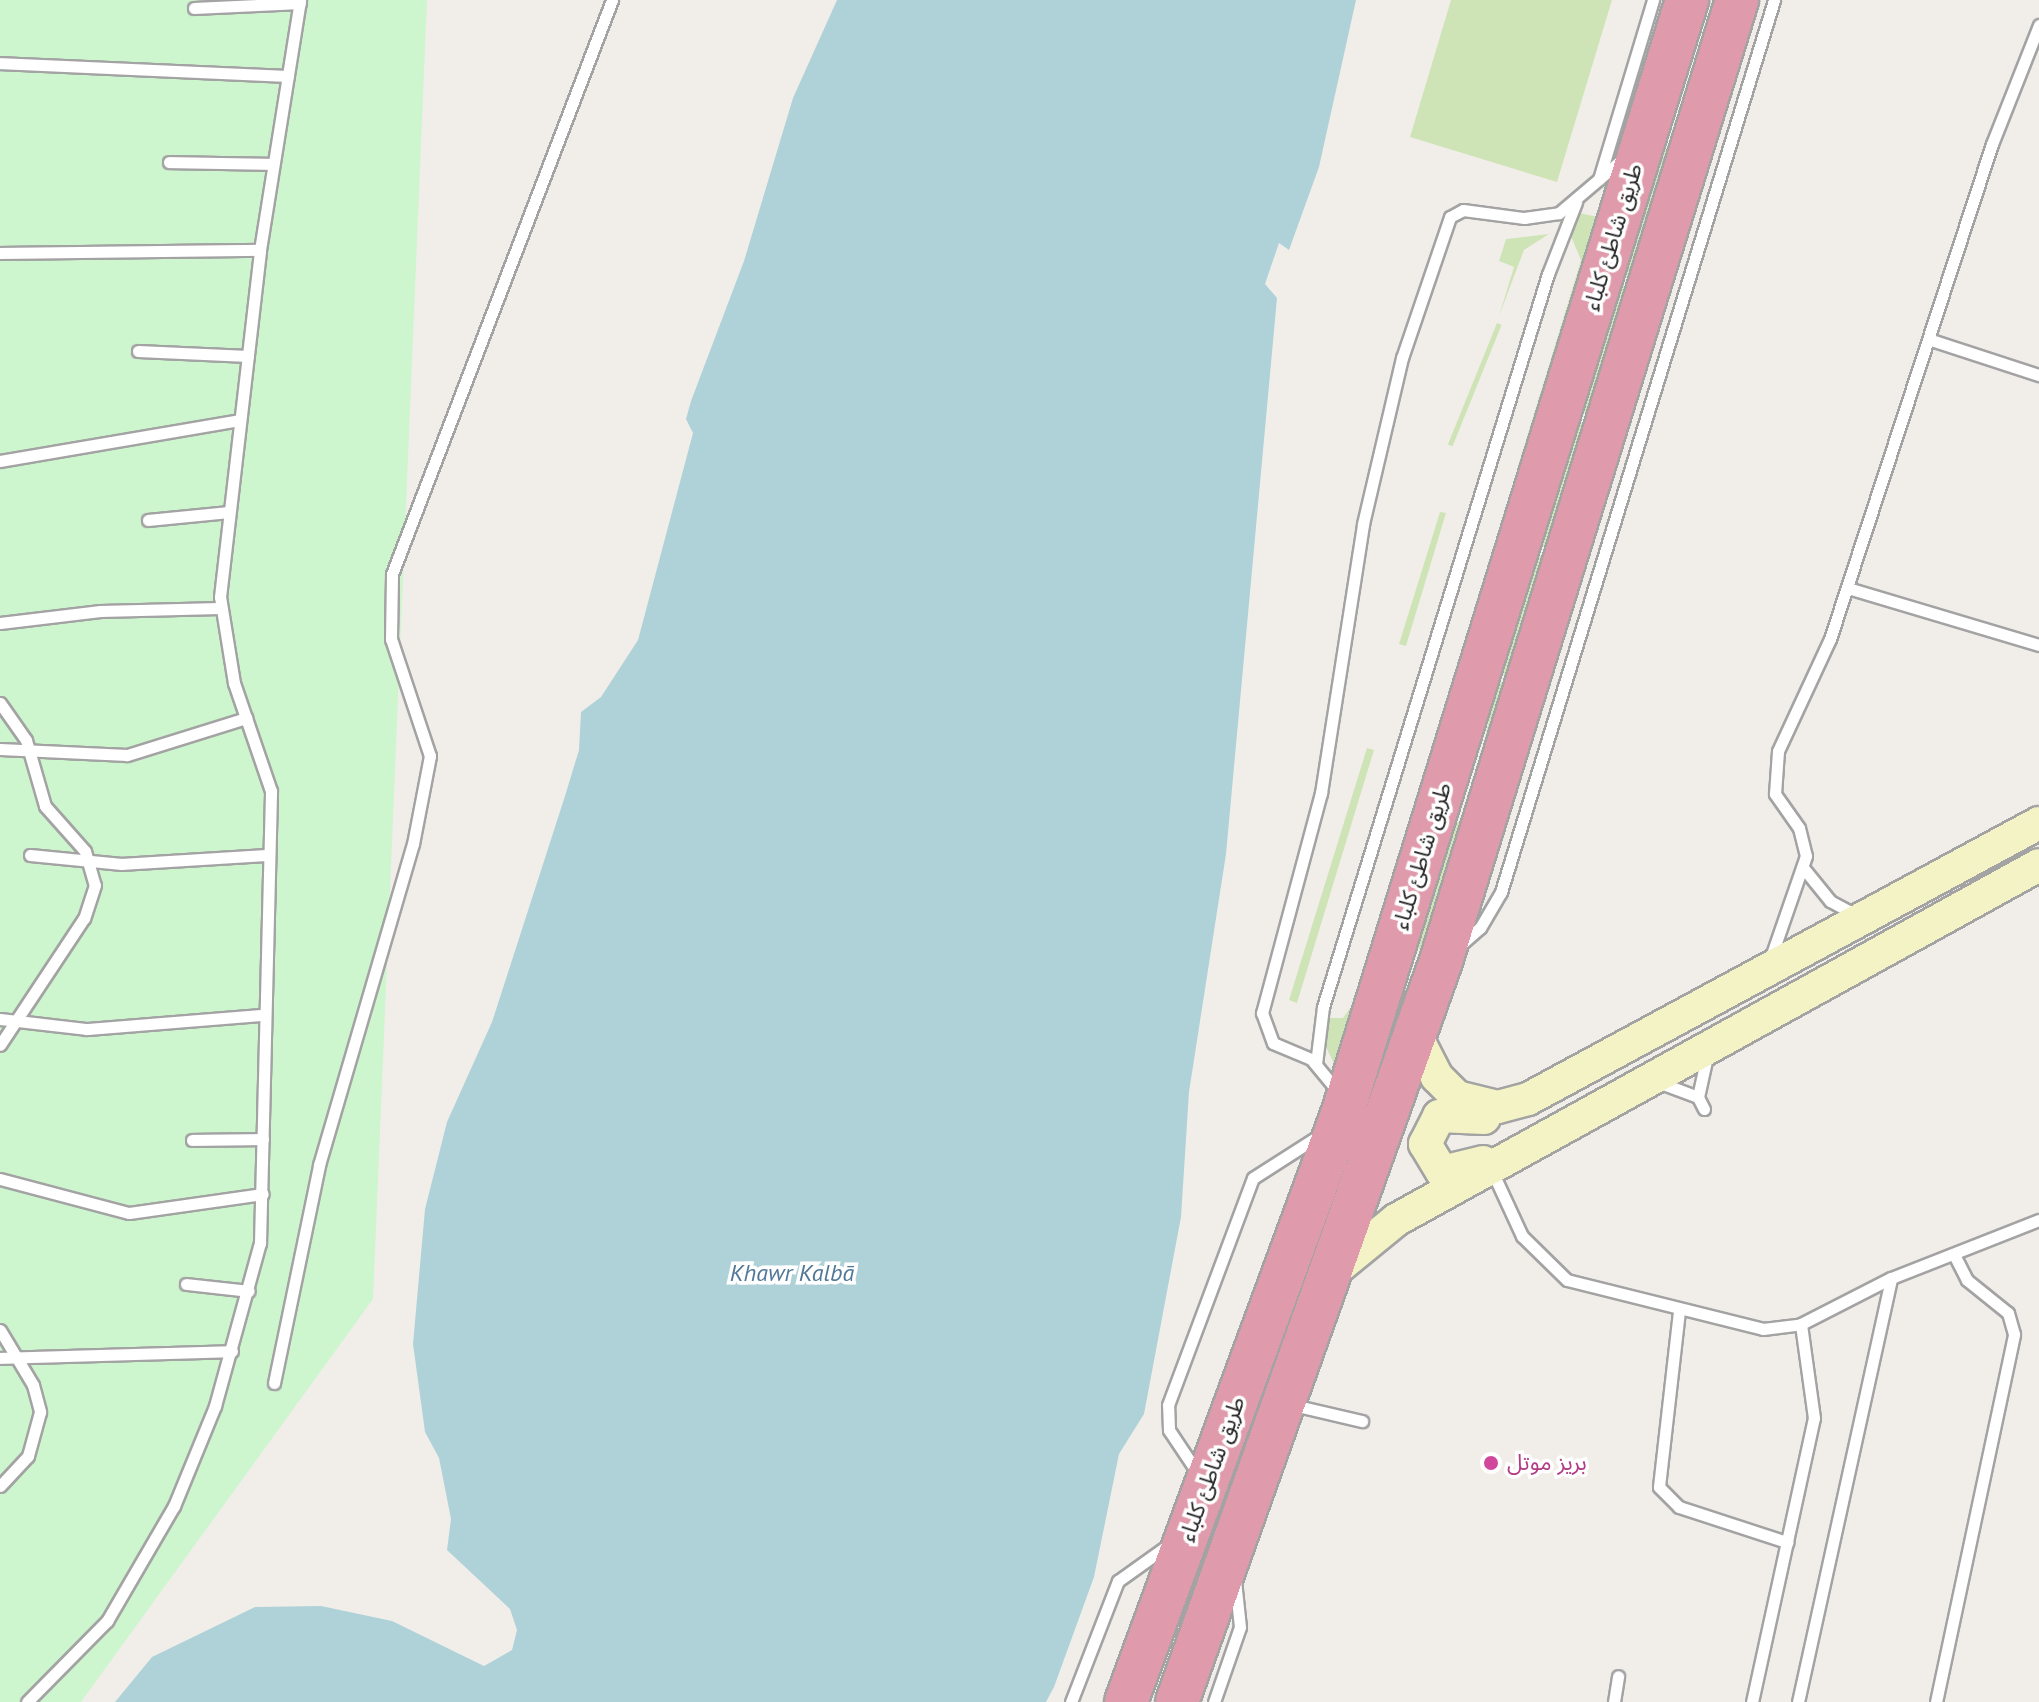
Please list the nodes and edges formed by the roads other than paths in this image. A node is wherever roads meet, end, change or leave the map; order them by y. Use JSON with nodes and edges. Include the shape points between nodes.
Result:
{"nodes":[{"id":1,"x":612,"y":0,"type":"edge"},
{"id":2,"x":1653,"y":0,"type":"edge"},
{"id":3,"x":1687,"y":0,"type":"edge"},
{"id":4,"x":1737,"y":0,"type":"edge"},
{"id":5,"x":1774,"y":0,"type":"edge"},
{"id":6,"x":300,"y":2,"type":"edge"},
{"id":7,"x":194,"y":8,"type":"dead end"},
{"id":8,"x":2039,"y":25,"type":"edge"},
{"id":9,"x":0,"y":63,"type":"edge"},
{"id":10,"x":288,"y":76,"type":"junction"},
{"id":11,"x":1643,"y":140,"type":"junction"},
{"id":12,"x":169,"y":162,"type":"dead end"},
{"id":13,"x":272,"y":164,"type":"junction"},
{"id":14,"x":1599,"y":179,"type":"junction"},
{"id":15,"x":1576,"y":202,"type":"junction"},
{"id":16,"x":260,"y":250,"type":"junction"},
{"id":17,"x":0,"y":253,"type":"edge"},
{"id":18,"x":1931,"y":340,"type":"junction"},
{"id":19,"x":138,"y":351,"type":"dead end"},
{"id":20,"x":248,"y":356,"type":"junction"},
{"id":21,"x":2039,"y":375,"type":"edge"},
{"id":22,"x":240,"y":420,"type":"junction"},
{"id":23,"x":0,"y":461,"type":"edge"},
{"id":24,"x":229,"y":512,"type":"junction"},
{"id":25,"x":148,"y":520,"type":"dead end"},
{"id":26,"x":1848,"y":588,"type":"junction"},
{"id":27,"x":220,"y":608,"type":"junction"},
{"id":28,"x":0,"y":623,"type":"edge"},
{"id":29,"x":2039,"y":645,"type":"edge"},
{"id":30,"x":0,"y":703,"type":"edge"},
{"id":31,"x":246,"y":718,"type":"junction"},
{"id":32,"x":0,"y":749,"type":"edge"},
{"id":33,"x":29,"y":750,"type":"junction"},
{"id":34,"x":2037,"y":823,"type":"edge"},
{"id":35,"x":30,"y":855,"type":"dead end"},
{"id":36,"x":265,"y":855,"type":"junction"},
{"id":37,"x":89,"y":859,"type":"junction"},
{"id":38,"x":1805,"y":870,"type":"junction"},
{"id":39,"x":2031,"y":875,"type":"edge"},
{"id":40,"x":1865,"y":918,"type":"junction"},
{"id":41,"x":1442,"y":958,"type":"junction"},
{"id":42,"x":1760,"y":975,"type":"junction"},
{"id":43,"x":261,"y":1015,"type":"junction"},
{"id":44,"x":13,"y":1018,"type":"junction"},
{"id":45,"x":0,"y":1019,"type":"edge"},
{"id":46,"x":1416,"y":1036,"type":"junction"},
{"id":47,"x":1712,"y":1043,"type":"junction"},
{"id":48,"x":0,"y":1045,"type":"edge"},
{"id":49,"x":1316,"y":1064,"type":"junction"},
{"id":50,"x":1646,"y":1079,"type":"junction"},
{"id":51,"x":1543,"y":1093,"type":"junction"},
{"id":52,"x":1698,"y":1097,"type":"junction"},
{"id":53,"x":1345,"y":1107,"type":"junction"},
{"id":54,"x":1704,"y":1109,"type":"dead end"},
{"id":55,"x":263,"y":1139,"type":"junction"},
{"id":56,"x":192,"y":1140,"type":"dead end"},
{"id":57,"x":1538,"y":1140,"type":"junction"},
{"id":58,"x":1492,"y":1170,"type":"junction"},
{"id":59,"x":0,"y":1179,"type":"edge"},
{"id":60,"x":263,"y":1194,"type":"junction"},
{"id":61,"x":2039,"y":1220,"type":"edge"},
{"id":62,"x":1954,"y":1254,"type":"junction"},
{"id":63,"x":1335,"y":1270,"type":"junction"},
{"id":64,"x":1891,"y":1278,"type":"junction"},
{"id":65,"x":186,"y":1284,"type":"dead end"},
{"id":66,"x":249,"y":1291,"type":"junction"},
{"id":67,"x":1679,"y":1311,"type":"junction"},
{"id":68,"x":1801,"y":1324,"type":"junction"},
{"id":69,"x":0,"y":1330,"type":"edge"},
{"id":70,"x":232,"y":1351,"type":"junction"},
{"id":71,"x":16,"y":1356,"type":"junction"},
{"id":72,"x":0,"y":1358,"type":"edge"},
{"id":73,"x":274,"y":1383,"type":"dead end"},
{"id":74,"x":1288,"y":1403,"type":"junction"},
{"id":75,"x":1362,"y":1421,"type":"dead end"},
{"id":76,"x":1206,"y":1485,"type":"junction"},
{"id":77,"x":0,"y":1486,"type":"edge"},
{"id":78,"x":1189,"y":1533,"type":"junction"},
{"id":79,"x":1787,"y":1542,"type":"junction"},
{"id":80,"x":1229,"y":1560,"type":"junction"},
{"id":81,"x":1618,"y":1676,"type":"dead end"},
{"id":82,"x":27,"y":1702,"type":"edge"},
{"id":83,"x":1071,"y":1702,"type":"edge"},
{"id":84,"x":1126,"y":1702,"type":"edge"},
{"id":85,"x":1155,"y":1702,"type":"edge"},
{"id":86,"x":1177,"y":1702,"type":"edge"},
{"id":87,"x":1214,"y":1702,"type":"edge"},
{"id":88,"x":1614,"y":1702,"type":"edge"},
{"id":89,"x":1752,"y":1702,"type":"edge"},
{"id":90,"x":1798,"y":1702,"type":"edge"},
{"id":91,"x":1936,"y":1702,"type":"edge"}],
"edges":[{"from":1,"to":73,"type":"lane","via":[[392,574],[391,639],[430,756],[413,844],[319,1165]]},
{"from":2,"to":14,"type":"lane"},
{"from":3,"to":11,"type":"highway","name":"طريق شاطئ كلباء"},
{"from":4,"to":41,"type":"highway"},
{"from":5,"to":41,"type":"lane","via":[[1501,892],[1480,928]]},
{"from":6,"to":7,"type":"lane"},
{"from":6,"to":10,"type":"lane"},
{"from":8,"to":18,"type":"lane","via":[[1992,144]]},
{"from":9,"to":10,"type":"lane"},
{"from":10,"to":13,"type":"lane"},
{"from":11,"to":14,"type":"lane"},
{"from":11,"to":53,"type":"highway","name":"طريق شاطئ كلباء"},
{"from":12,"to":13,"type":"lane"},
{"from":13,"to":16,"type":"lane"},
{"from":14,"to":15,"type":"lane"},
{"from":15,"to":49,"type":"lane","via":[[1548,274],[1323,1007]]},
{"from":15,"to":49,"type":"lane","via":[[1542,218],[1463,210],[1450,217],[1402,358],[1363,524],[1321,793],[1262,1013],[1273,1043]]},
{"from":16,"to":17,"type":"lane"},
{"from":16,"to":20,"type":"lane"},
{"from":18,"to":21,"type":"lane"},
{"from":18,"to":26,"type":"lane"},
{"from":19,"to":20,"type":"lane"},
{"from":20,"to":22,"type":"lane"},
{"from":22,"to":23,"type":"lane"},
{"from":22,"to":24,"type":"lane"},
{"from":24,"to":25,"type":"lane"},
{"from":24,"to":27,"type":"lane"},
{"from":26,"to":29,"type":"lane"},
{"from":26,"to":38,"type":"lane","via":[[1774,768],[1775,794],[1802,838]]},
{"from":27,"to":28,"type":"lane"},
{"from":27,"to":31,"type":"lane"},
{"from":30,"to":33,"type":"lane"},
{"from":31,"to":33,"type":"lane","via":[[127,755]]},
{"from":31,"to":36,"type":"lane","via":[[269,777]]},
{"from":32,"to":33,"type":"lane"},
{"from":33,"to":37,"type":"lane","via":[[45,806]]},
{"from":34,"to":40,"type":"street"},
{"from":35,"to":37,"type":"lane"},
{"from":36,"to":37,"type":"lane","via":[[122,864]]},
{"from":36,"to":43,"type":"lane"},
{"from":37,"to":44,"type":"lane","via":[[95,885],[90,908]]},
{"from":38,"to":40,"type":"lane","via":[[1830,901]]},
{"from":38,"to":42,"type":"lane"},
{"from":39,"to":47,"type":"street"},
{"from":40,"to":42,"type":"street"},
{"from":41,"to":46,"type":"highway"},
{"from":42,"to":51,"type":"street"},
{"from":43,"to":44,"type":"lane","via":[[87,1029]]},
{"from":43,"to":55,"type":"lane"},
{"from":44,"to":45,"type":"lane"},
{"from":44,"to":48,"type":"lane"},
{"from":46,"to":51,"type":"street","via":[[1437,1077],[1470,1104],[1498,1107]]},
{"from":46,"to":63,"type":"highway"},
{"from":47,"to":50,"type":"street"},
{"from":47,"to":52,"type":"lane"},
{"from":49,"to":53,"type":"lane"},
{"from":50,"to":52,"type":"lane"},
{"from":50,"to":57,"type":"street"},
{"from":51,"to":57,"type":"street","via":[[1506,1116],[1439,1116],[1428,1128],[1425,1153],[1451,1174]]},
{"from":52,"to":54,"type":"lane"},
{"from":53,"to":76,"type":"highway","name":"طريق شاطئ كلباء"},
{"from":53,"to":76,"type":"lane","via":[[1253,1178],[1184,1361],[1167,1421]]},
{"from":55,"to":56,"type":"lane"},
{"from":55,"to":60,"type":"lane"},
{"from":57,"to":58,"type":"street"},
{"from":58,"to":63,"type":"street","via":[[1396,1220]]},
{"from":58,"to":67,"type":"lane","via":[[1522,1236],[1549,1268],[1586,1289]]},
{"from":59,"to":60,"type":"lane","via":[[129,1213]]},
{"from":60,"to":66,"type":"lane"},
{"from":61,"to":62,"type":"lane"},
{"from":62,"to":64,"type":"lane"},
{"from":62,"to":91,"type":"lane","via":[[1967,1280],[2008,1313],[2014,1334]]},
{"from":63,"to":74,"type":"highway"},
{"from":64,"to":68,"type":"lane"},
{"from":64,"to":90,"type":"lane"},
{"from":65,"to":66,"type":"lane"},
{"from":66,"to":70,"type":"lane"},
{"from":67,"to":68,"type":"lane","via":[[1763,1329]]},
{"from":67,"to":79,"type":"lane","via":[[1659,1487],[1679,1507]]},
{"from":68,"to":79,"type":"lane","via":[[1814,1418]]},
{"from":69,"to":71,"type":"lane"},
{"from":70,"to":71,"type":"lane"},
{"from":70,"to":82,"type":"lane","via":[[197,1455],[145,1564],[86,1647]]},
{"from":71,"to":72,"type":"lane"},
{"from":71,"to":77,"type":"lane","via":[[33,1385],[39,1426],[28,1456]]},
{"from":74,"to":75,"type":"lane"},
{"from":74,"to":80,"type":"highway"},
{"from":76,"to":78,"type":"highway","name":"طريق شاطئ كلباء"},
{"from":78,"to":83,"type":"lane","via":[[1123,1573]]},
{"from":78,"to":84,"type":"highway","name":"طريق شاطئ كلباء"},
{"from":78,"to":85,"type":"highway","via":[[1185,1600]]},
{"from":79,"to":89,"type":"lane"},
{"from":80,"to":86,"type":"highway"},
{"from":80,"to":87,"type":"lane","via":[[1241,1614]]},
{"from":81,"to":88,"type":"lane"}]}
